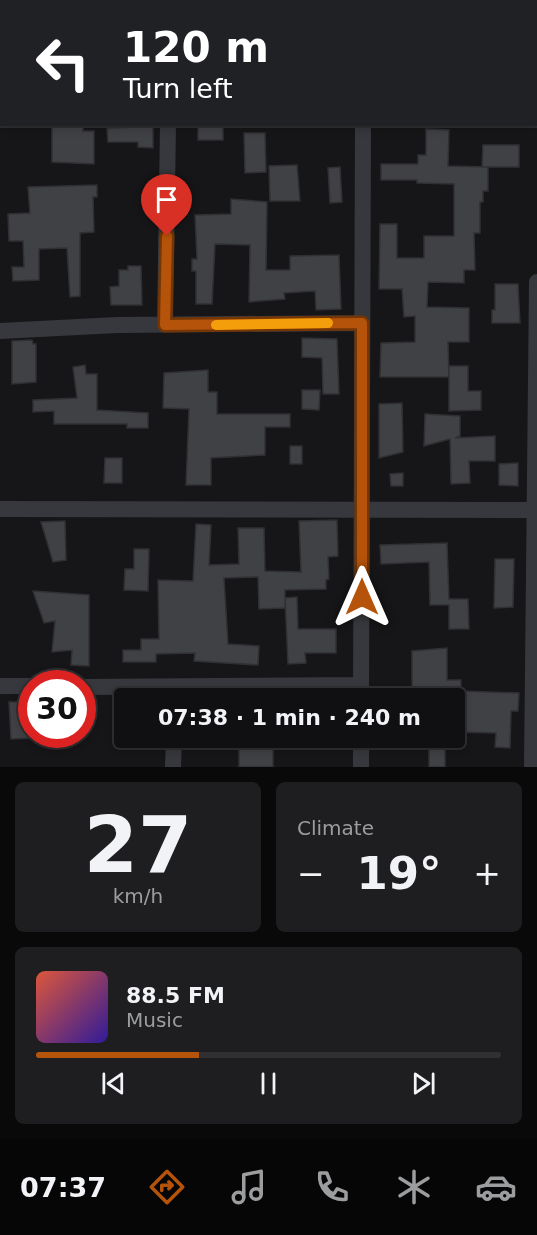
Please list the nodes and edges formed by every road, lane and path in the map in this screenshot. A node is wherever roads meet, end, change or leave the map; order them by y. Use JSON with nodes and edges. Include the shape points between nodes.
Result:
{"nodes":[{"id":1,"x":168,"y":126,"type":"edge"},
{"id":2,"x":363,"y":126,"type":"edge"},
{"id":3,"x":537,"y":282,"type":"edge"},
{"id":4,"x":362,"y":323,"type":"junction"},
{"id":5,"x":165,"y":325,"type":"junction"},
{"id":6,"x":0,"y":331,"type":"edge"},
{"id":7,"x":363,"y":508,"type":"junction"},
{"id":8,"x":0,"y":509,"type":"edge"},
{"id":9,"x":535,"y":511,"type":"edge"},
{"id":10,"x":0,"y":686,"type":"edge"},
{"id":11,"x":18,"y":686,"type":"edge"},
{"id":12,"x":96,"y":688,"type":"edge"},
{"id":13,"x":361,"y":688,"type":"edge"},
{"id":14,"x":114,"y":689,"type":"edge"},
{"id":15,"x":174,"y":748,"type":"edge"},
{"id":16,"x":361,"y":748,"type":"edge"},
{"id":17,"x":173,"y":767,"type":"edge"},
{"id":18,"x":361,"y":767,"type":"edge"},
{"id":19,"x":532,"y":767,"type":"edge"}],
"edges":[{"from":1,"to":5,"type":"street"},
{"from":2,"to":4,"type":"street"},
{"from":3,"to":9,"type":"street"},
{"from":4,"to":5,"type":"street"},
{"from":4,"to":7,"type":"street"},
{"from":5,"to":6,"type":"street"},
{"from":7,"to":8,"type":"street"},
{"from":7,"to":9,"type":"street"},
{"from":7,"to":13,"type":"street"},
{"from":9,"to":19,"type":"street"},
{"from":10,"to":11,"type":"street"},
{"from":12,"to":14,"type":"street"},
{"from":15,"to":17,"type":"street"},
{"from":16,"to":18,"type":"street"}]}
